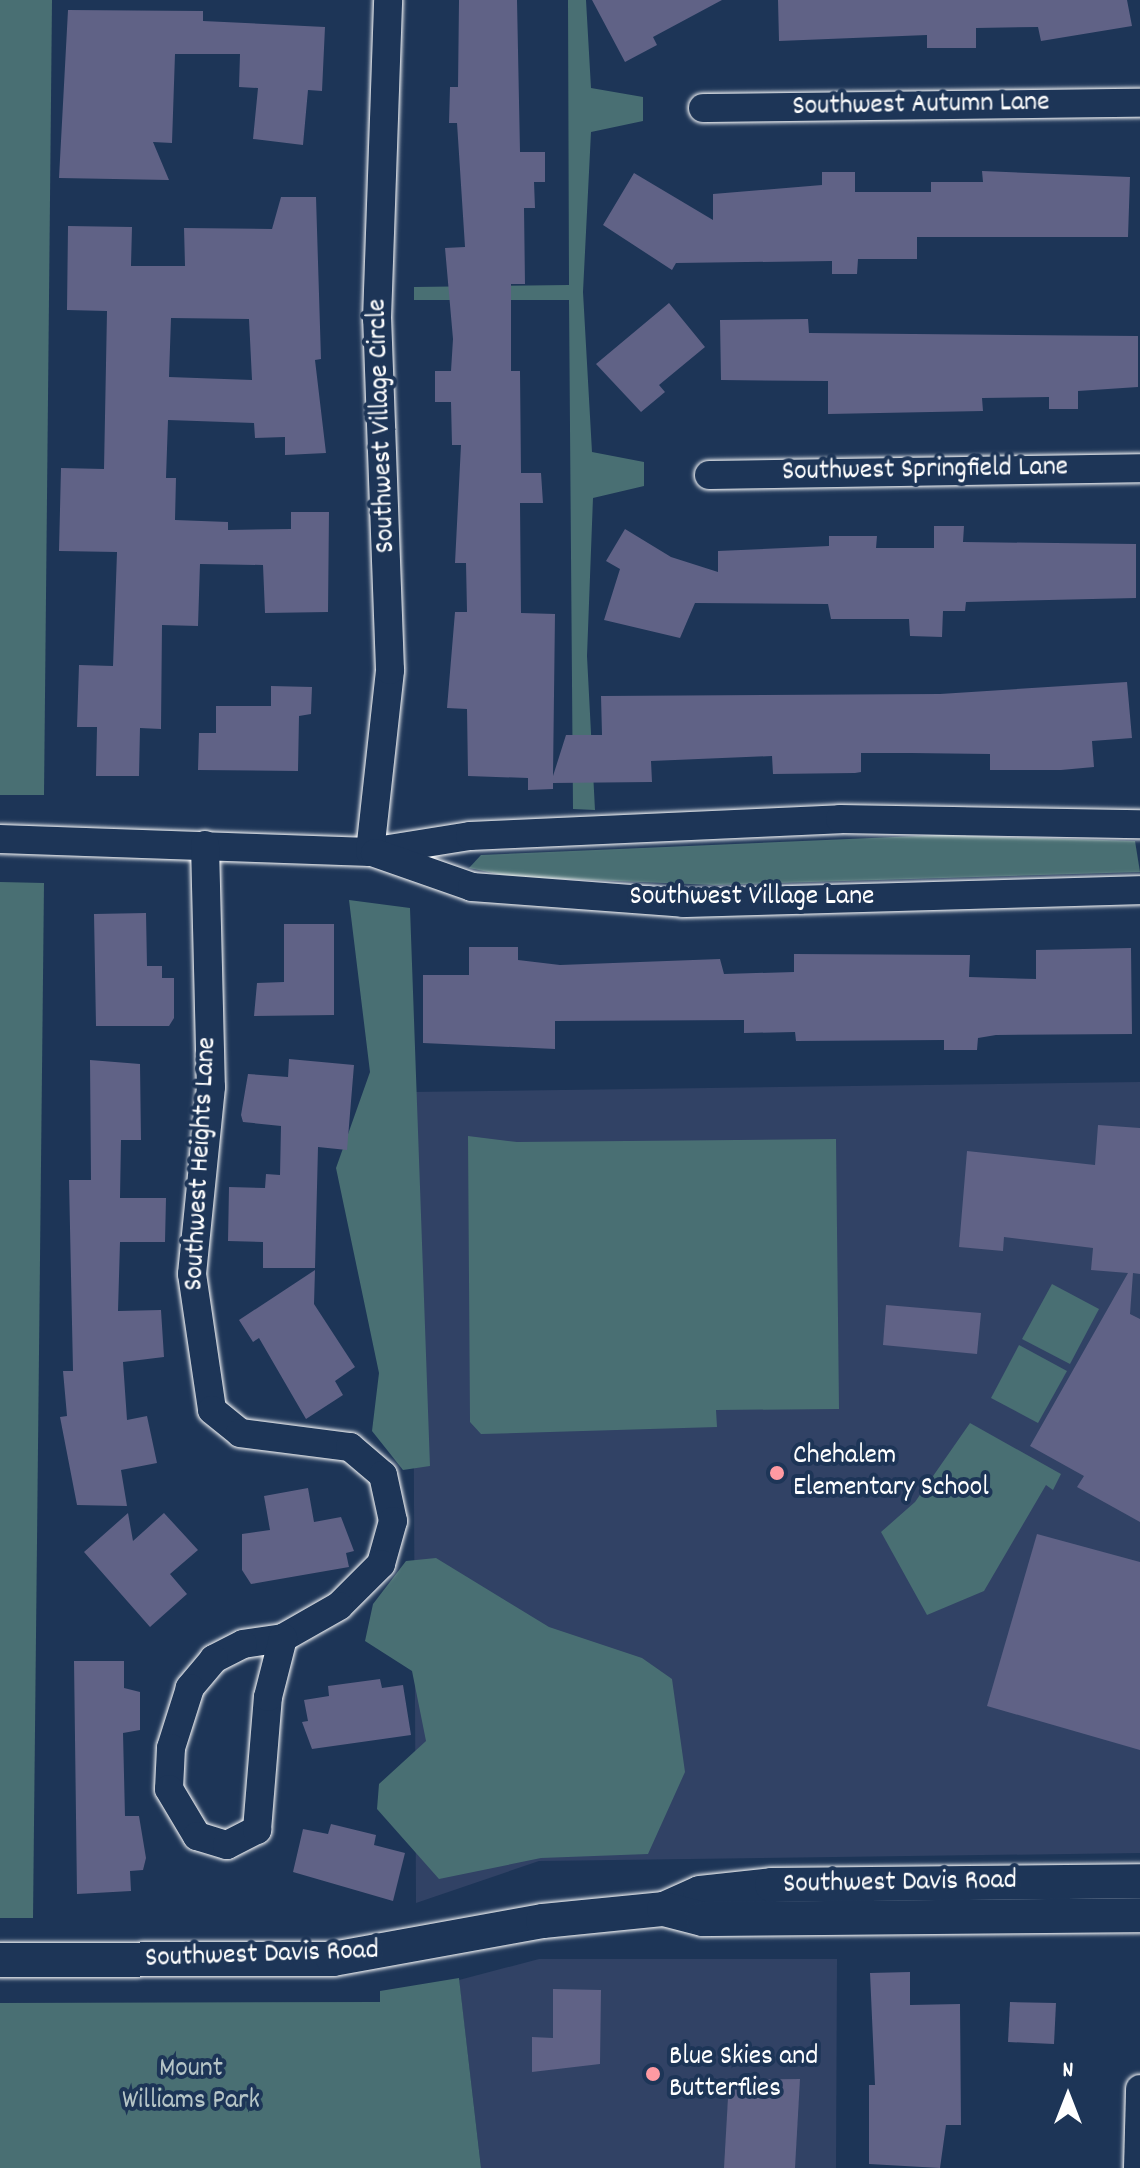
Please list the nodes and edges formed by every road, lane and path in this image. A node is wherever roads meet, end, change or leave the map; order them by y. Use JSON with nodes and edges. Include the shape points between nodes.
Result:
{"nodes":[{"id":1,"x":388,"y":0,"type":"edge"},
{"id":2,"x":1140,"y":103,"type":"edge"},
{"id":3,"x":703,"y":108,"type":"dead end"},
{"id":4,"x":1140,"y":468,"type":"edge"},
{"id":5,"x":709,"y":475,"type":"dead end"},
{"id":6,"x":1140,"y":824,"type":"edge"},
{"id":7,"x":0,"y":839,"type":"edge"},
{"id":8,"x":205,"y":845,"type":"junction"},
{"id":9,"x":370,"y":852,"type":"junction"},
{"id":10,"x":1140,"y":890,"type":"edge"},
{"id":11,"x":283,"y":1638,"type":"junction"},
{"id":12,"x":1140,"y":1881,"type":"edge"},
{"id":13,"x":664,"y":1909,"type":"junction"},
{"id":14,"x":1140,"y":1915,"type":"edge"},
{"id":15,"x":0,"y":1960,"type":"edge"},
{"id":16,"x":1140,"y":2089,"type":"edge"},
{"id":17,"x":1138,"y":2168,"type":"edge"}],
"edges":[{"from":1,"to":9,"type":"street","name":"Southwest Village Circle","via":[[377,319],[390,670]]},
{"from":2,"to":3,"type":"street","name":"Southwest Autumn Lane"},
{"from":4,"to":5,"type":"street","name":"Southwest Springfield Lane"},
{"from":6,"to":9,"type":"street","name":"Southwest Village Lane","via":[[840,819],[470,836]]},
{"from":7,"to":8,"type":"street","name":"Southwest Village Lane"},
{"from":8,"to":9,"type":"street","name":"Southwest Village Lane"},
{"from":8,"to":11,"type":"street","name":"Southwest Heights Lane","via":[[211,1087],[192,1274],[212,1410],[240,1433],[350,1447],[383,1475],[393,1521],[381,1564],[339,1606]]},
{"from":9,"to":10,"type":"street","name":"Southwest Village Lane","via":[[472,887],[683,903]]},
{"from":11,"to":11,"type":"street","name":"Southwest Heights Lane","via":[[243,1644],[214,1659],[190,1688],[171,1748],[169,1789],[197,1836],[227,1845],[257,1830],[268,1697]]},
{"from":12,"to":13,"type":"street","name":"Southwest Davis Road","via":[[772,1885],[700,1893]]},
{"from":13,"to":14,"type":"street","name":"Southwest Davis Road","via":[[703,1919]]},
{"from":13,"to":15,"type":"street","name":"Southwest Davis Road","via":[[543,1921],[333,1959]]},
{"from":16,"to":17,"type":"street"}]}
